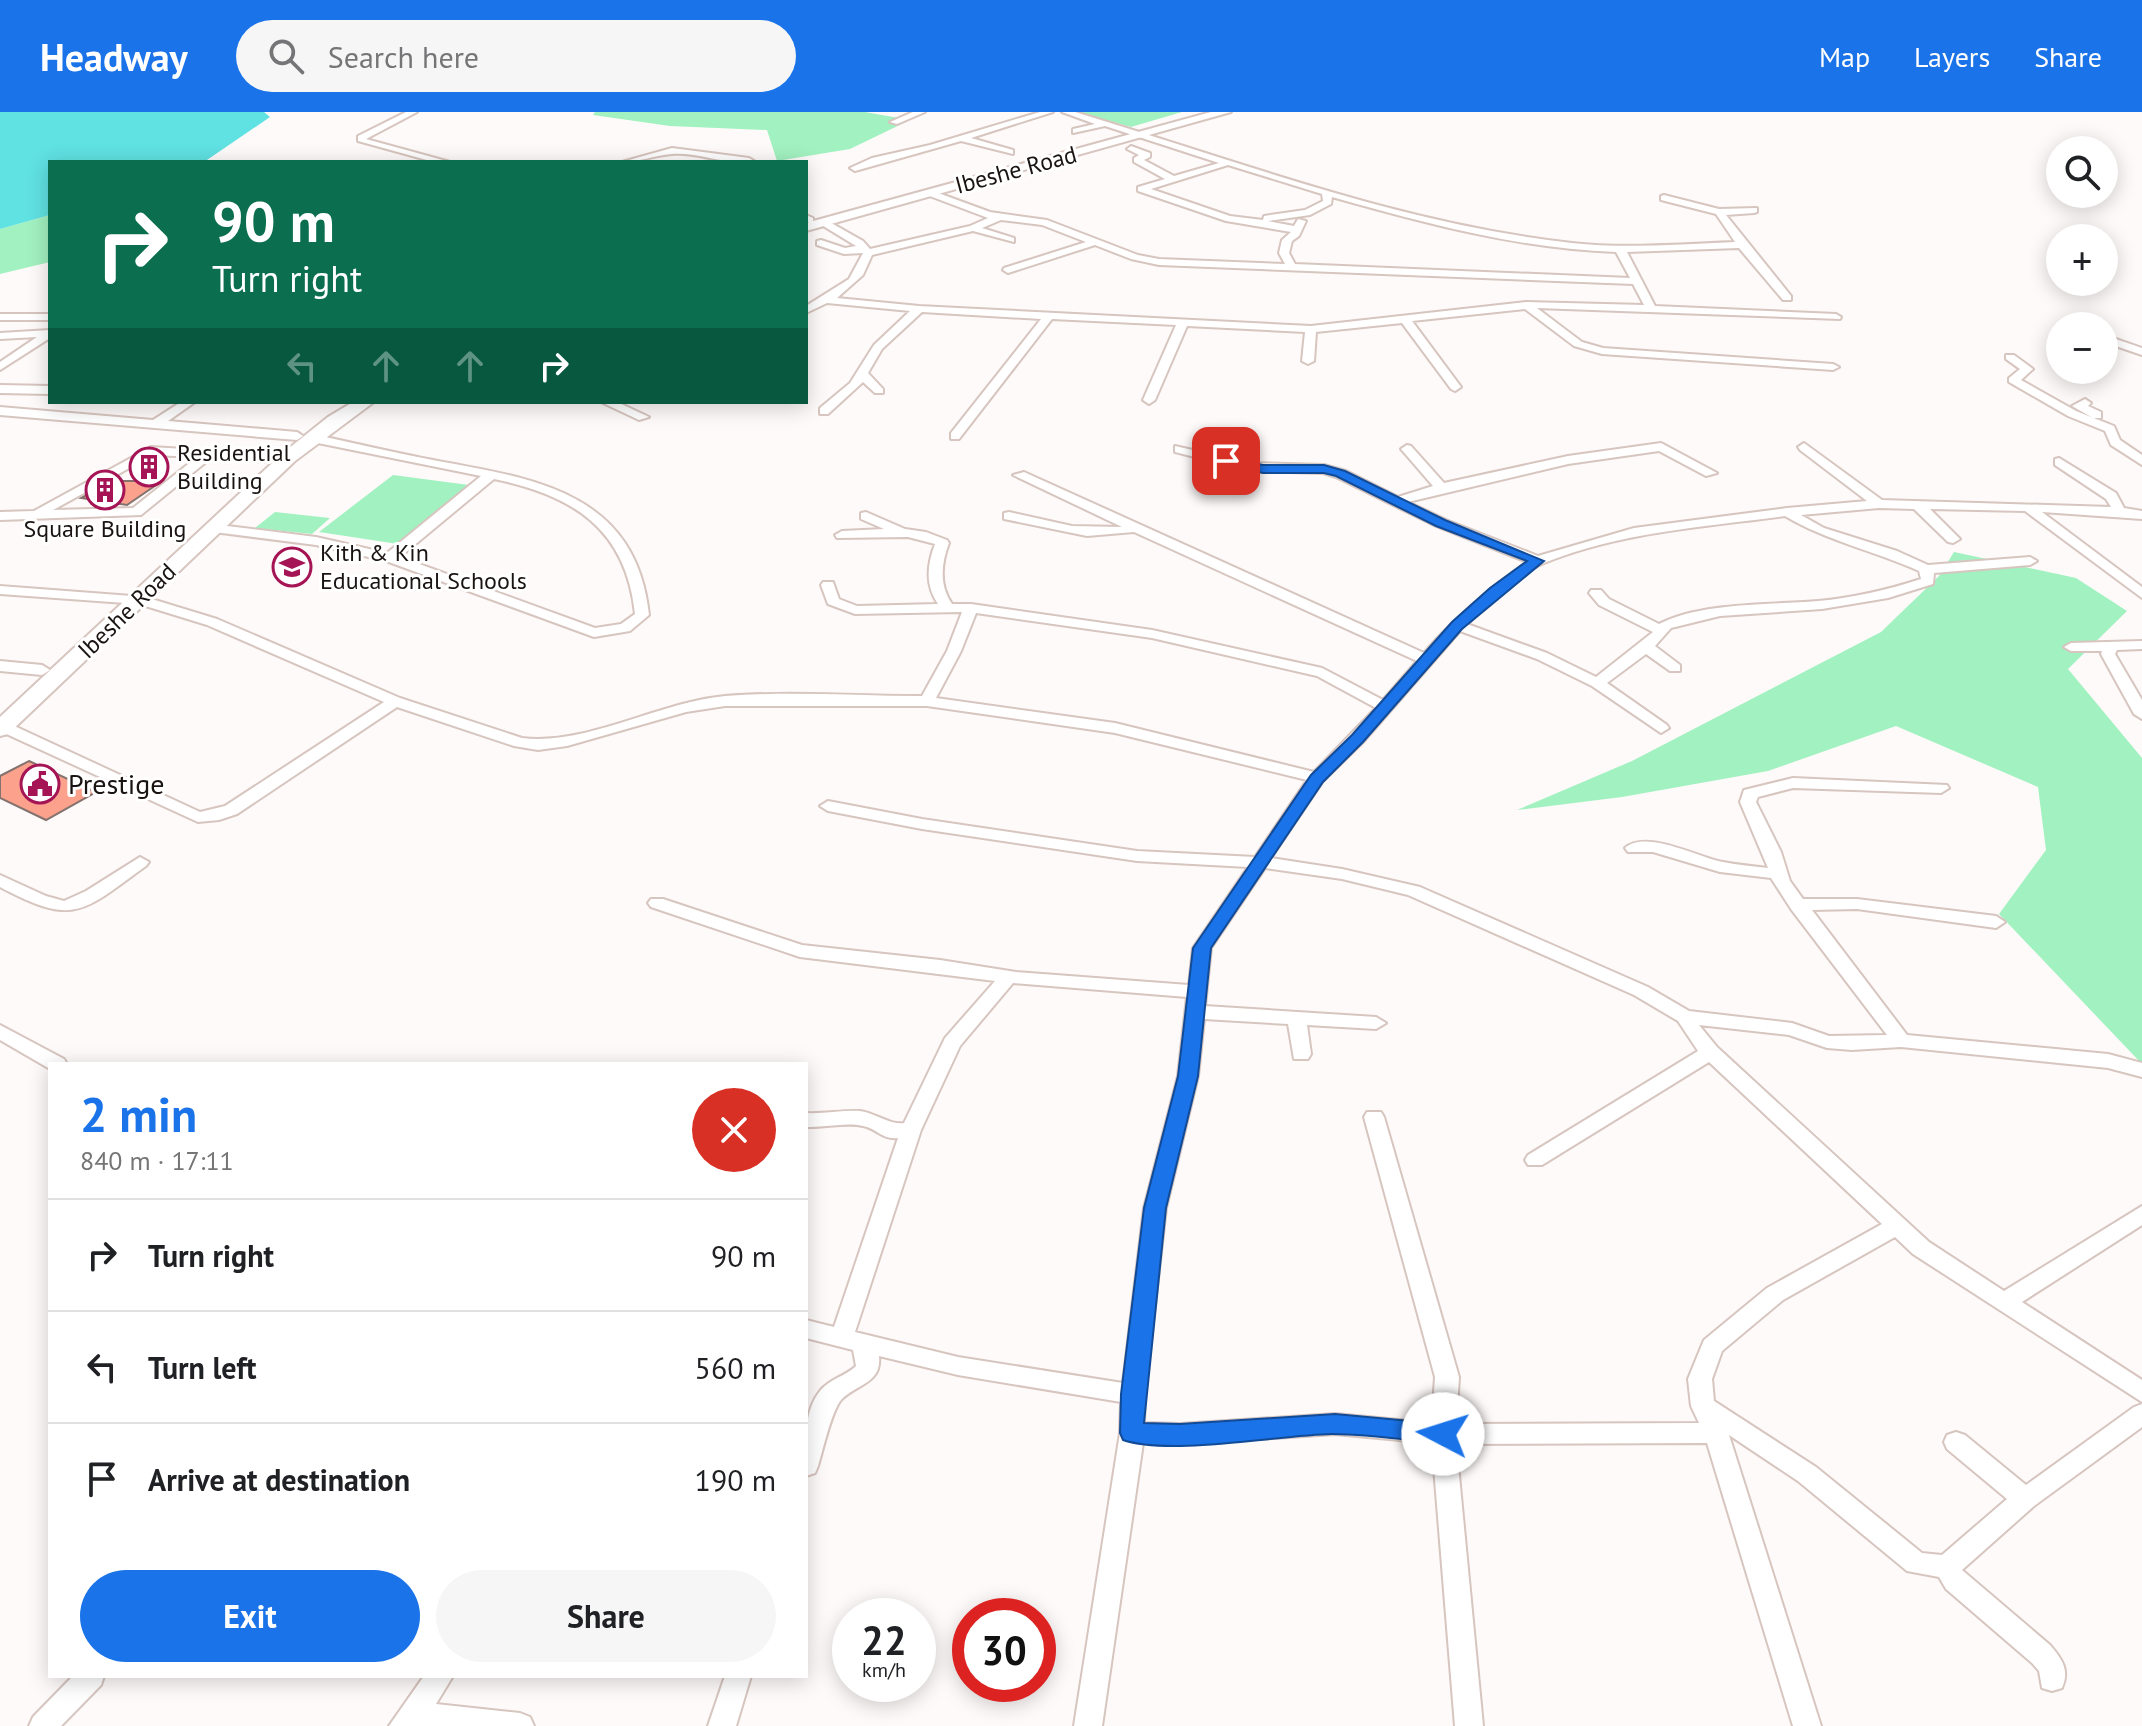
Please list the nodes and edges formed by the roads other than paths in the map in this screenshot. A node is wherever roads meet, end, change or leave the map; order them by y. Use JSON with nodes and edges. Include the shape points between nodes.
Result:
{"nodes":[{"id":1,"x":413,"y":112,"type":"edge"},
{"id":2,"x":921,"y":112,"type":"edge"},
{"id":3,"x":1049,"y":112,"type":"edge"},
{"id":4,"x":1066,"y":112,"type":"edge"},
{"id":5,"x":1210,"y":112,"type":"edge"},
{"id":6,"x":1225,"y":112,"type":"edge"},
{"id":7,"x":894,"y":122,"type":"dead end"},
{"id":8,"x":1104,"y":124,"type":"junction"},
{"id":9,"x":1076,"y":131,"type":"dead end"},
{"id":10,"x":1139,"y":135,"type":"junction"},
{"id":11,"x":960,"y":138,"type":"junction"},
{"id":12,"x":1131,"y":149,"type":"dead end"},
{"id":13,"x":1010,"y":152,"type":"dead end"},
{"id":14,"x":437,"y":160,"type":"edge"},
{"id":15,"x":635,"y":160,"type":"edge"},
{"id":16,"x":741,"y":160,"type":"edge"},
{"id":17,"x":1226,"y":164,"type":"junction"},
{"id":18,"x":855,"y":168,"type":"dead end"},
{"id":19,"x":1171,"y":178,"type":"junction"},
{"id":20,"x":930,"y":193,"type":"junction"},
{"id":21,"x":1327,"y":194,"type":"junction"},
{"id":22,"x":1664,"y":198,"type":"dead end"},
{"id":23,"x":1754,"y":210,"type":"dead end"},
{"id":24,"x":1719,"y":212,"type":"junction"},
{"id":25,"x":1307,"y":213,"type":"junction"},
{"id":26,"x":999,"y":217,"type":"junction"},
{"id":27,"x":1242,"y":220,"type":"junction"},
{"id":28,"x":810,"y":221,"type":"edge"},
{"id":29,"x":973,"y":228,"type":"junction"},
{"id":30,"x":837,"y":229,"type":"junction"},
{"id":31,"x":1297,"y":230,"type":"junction"},
{"id":32,"x":808,"y":236,"type":"edge"},
{"id":33,"x":1010,"y":240,"type":"dead end"},
{"id":34,"x":1095,"y":242,"type":"junction"},
{"id":35,"x":821,"y":243,"type":"dead end"},
{"id":36,"x":1742,"y":245,"type":"junction"},
{"id":37,"x":1620,"y":249,"type":"junction"},
{"id":38,"x":866,"y":251,"type":"junction"},
{"id":39,"x":1288,"y":268,"type":"junction"},
{"id":40,"x":1008,"y":270,"type":"dead end"},
{"id":41,"x":1637,"y":281,"type":"junction"},
{"id":42,"x":1787,"y":298,"type":"dead end"},
{"id":43,"x":827,"y":300,"type":"junction"},
{"id":44,"x":1526,"y":305,"type":"junction"},
{"id":45,"x":808,"y":309,"type":"edge"},
{"id":46,"x":919,"y":309,"type":"junction"},
{"id":47,"x":1651,"y":309,"type":"junction"},
{"id":48,"x":1049,"y":316,"type":"junction"},
{"id":49,"x":0,"y":317,"type":"edge"},
{"id":50,"x":48,"y":317,"type":"edge"},
{"id":51,"x":1836,"y":317,"type":"dead end"},
{"id":52,"x":1405,"y":319,"type":"junction"},
{"id":53,"x":1183,"y":322,"type":"junction"},
{"id":54,"x":1311,"y":329,"type":"junction"},
{"id":55,"x":48,"y":333,"type":"edge"},
{"id":56,"x":48,"y":334,"type":"edge"},
{"id":57,"x":0,"y":336,"type":"edge"},
{"id":58,"x":2118,"y":343,"type":"edge"},
{"id":59,"x":2142,"y":352,"type":"edge"},
{"id":60,"x":2010,"y":357,"type":"dead end"},
{"id":61,"x":1308,"y":361,"type":"dead end"},
{"id":62,"x":0,"y":367,"type":"edge"},
{"id":63,"x":1833,"y":367,"type":"dead end"},
{"id":64,"x":862,"y":374,"type":"junction"},
{"id":65,"x":1455,"y":387,"type":"dead end"},
{"id":66,"x":46,"y":388,"type":"edge"},
{"id":67,"x":0,"y":389,"type":"edge"},
{"id":68,"x":879,"y":391,"type":"dead end"},
{"id":69,"x":1149,"y":400,"type":"dead end"},
{"id":70,"x":2085,"y":403,"type":"dead end"},
{"id":71,"x":186,"y":404,"type":"edge"},
{"id":72,"x":347,"y":404,"type":"edge"},
{"id":73,"x":362,"y":404,"type":"edge"},
{"id":74,"x":612,"y":404,"type":"edge"},
{"id":75,"x":824,"y":411,"type":"dead end"},
{"id":76,"x":2,"y":412,"type":"edge"},
{"id":77,"x":643,"y":417,"type":"dead end"},
{"id":78,"x":157,"y":423,"type":"junction"},
{"id":79,"x":2110,"y":429,"type":"junction"},
{"id":80,"x":955,"y":436,"type":"dead end"},
{"id":81,"x":304,"y":437,"type":"junction"},
{"id":82,"x":1804,"y":447,"type":"dead end"},
{"id":83,"x":1179,"y":449,"type":"dead end"},
{"id":84,"x":1407,"y":449,"type":"dead end"},
{"id":85,"x":209,"y":454,"type":"junction"},
{"id":86,"x":270,"y":458,"type":"junction"},
{"id":87,"x":2142,"y":461,"type":"edge"},
{"id":88,"x":2059,"y":462,"type":"dead end"},
{"id":89,"x":1711,"y":473,"type":"dead end"},
{"id":90,"x":490,"y":475,"type":"junction"},
{"id":91,"x":1019,"y":475,"type":"dead end"},
{"id":92,"x":1441,"y":488,"type":"junction"},
{"id":93,"x":1398,"y":501,"type":"junction"},
{"id":94,"x":1879,"y":504,"type":"junction"},
{"id":95,"x":1918,"y":505,"type":"junction"},
{"id":96,"x":2028,"y":507,"type":"junction"},
{"id":97,"x":2118,"y":511,"type":"junction"},
{"id":98,"x":1787,"y":512,"type":"junction"},
{"id":99,"x":39,"y":513,"type":"junction"},
{"id":100,"x":2142,"y":515,"type":"edge"},
{"id":101,"x":0,"y":516,"type":"edge"},
{"id":102,"x":866,"y":516,"type":"dead end"},
{"id":103,"x":1009,"y":516,"type":"dead end"},
{"id":104,"x":211,"y":528,"type":"junction"},
{"id":105,"x":1135,"y":528,"type":"junction"},
{"id":106,"x":906,"y":534,"type":"junction"},
{"id":107,"x":842,"y":535,"type":"dead end"},
{"id":108,"x":1953,"y":539,"type":"dead end"},
{"id":109,"x":2088,"y":550,"type":"junction"},
{"id":110,"x":390,"y":558,"type":"junction"},
{"id":111,"x":1537,"y":561,"type":"junction"},
{"id":112,"x":2030,"y":561,"type":"dead end"},
{"id":113,"x":2125,"y":562,"type":"dead end"},
{"id":114,"x":1926,"y":569,"type":"junction"},
{"id":115,"x":828,"y":585,"type":"dead end"},
{"id":116,"x":0,"y":590,"type":"edge"},
{"id":117,"x":1596,"y":593,"type":"dead end"},
{"id":118,"x":2142,"y":594,"type":"edge"},
{"id":119,"x":130,"y":600,"type":"junction"},
{"id":120,"x":947,"y":607,"type":"junction"},
{"id":121,"x":971,"y":608,"type":"junction"},
{"id":122,"x":1457,"y":625,"type":"junction"},
{"id":123,"x":1661,"y":630,"type":"junction"},
{"id":124,"x":2142,"y":645,"type":"edge"},
{"id":125,"x":1645,"y":646,"type":"junction"},
{"id":126,"x":2071,"y":647,"type":"dead end"},
{"id":127,"x":2111,"y":647,"type":"junction"},
{"id":128,"x":1425,"y":659,"type":"junction"},
{"id":129,"x":0,"y":666,"type":"edge"},
{"id":130,"x":1675,"y":668,"type":"dead end"},
{"id":131,"x":42,"y":670,"type":"junction"},
{"id":132,"x":1597,"y":683,"type":"junction"},
{"id":133,"x":395,"y":701,"type":"junction"},
{"id":134,"x":927,"y":701,"type":"junction"},
{"id":135,"x":1385,"y":707,"type":"junction"},
{"id":136,"x":2142,"y":714,"type":"edge"},
{"id":137,"x":1,"y":722,"type":"edge"},
{"id":138,"x":1661,"y":728,"type":"dead end"},
{"id":139,"x":1317,"y":778,"type":"junction"},
{"id":140,"x":1941,"y":788,"type":"dead end"},
{"id":141,"x":828,"y":806,"type":"dead end"},
{"id":142,"x":1634,"y":848,"type":"dead end"},
{"id":143,"x":140,"y":862,"type":"dead end"},
{"id":144,"x":1261,"y":862,"type":"junction"},
{"id":145,"x":1778,"y":874,"type":"junction"},
{"id":146,"x":0,"y":880,"type":"edge"},
{"id":147,"x":657,"y":903,"type":"dead end"},
{"id":148,"x":1797,"y":905,"type":"junction"},
{"id":149,"x":1996,"y":922,"type":"dead end"},
{"id":150,"x":1008,"y":977,"type":"junction"},
{"id":151,"x":1196,"y":1002,"type":"junction"},
{"id":152,"x":1685,"y":1017,"type":"junction"},
{"id":153,"x":1297,"y":1018,"type":"junction"},
{"id":154,"x":1376,"y":1023,"type":"dead end"},
{"id":155,"x":0,"y":1031,"type":"edge"},
{"id":156,"x":1901,"y":1041,"type":"junction"},
{"id":157,"x":1710,"y":1052,"type":"junction"},
{"id":158,"x":1301,"y":1054,"type":"dead end"},
{"id":159,"x":54,"y":1062,"type":"edge"},
{"id":160,"x":2142,"y":1070,"type":"edge"},
{"id":161,"x":1374,"y":1117,"type":"dead end"},
{"id":162,"x":808,"y":1120,"type":"edge"},
{"id":163,"x":911,"y":1130,"type":"junction"},
{"id":164,"x":1535,"y":1160,"type":"dead end"},
{"id":165,"x":2142,"y":1214,"type":"edge"},
{"id":166,"x":1896,"y":1226,"type":"junction"},
{"id":167,"x":2005,"y":1302,"type":"junction"},
{"id":168,"x":808,"y":1330,"type":"edge"},
{"id":169,"x":852,"y":1342,"type":"junction"},
{"id":170,"x":2142,"y":1392,"type":"edge"},
{"id":171,"x":1133,"y":1394,"type":"junction"},
{"id":172,"x":1703,"y":1406,"type":"junction"},
{"id":173,"x":2142,"y":1414,"type":"edge"},
{"id":174,"x":1132,"y":1433,"type":"junction"},
{"id":175,"x":1716,"y":1433,"type":"junction"},
{"id":176,"x":1443,"y":1434,"type":"junction"},
{"id":177,"x":1956,"y":1442,"type":"dead end"},
{"id":178,"x":808,"y":1460,"type":"edge"},
{"id":179,"x":2025,"y":1499,"type":"junction"},
{"id":180,"x":1947,"y":1567,"type":"junction"},
{"id":181,"x":89,"y":1678,"type":"edge"},
{"id":182,"x":438,"y":1678,"type":"edge"},
{"id":183,"x":737,"y":1678,"type":"edge"},
{"id":184,"x":2052,"y":1679,"type":"dead end"},
{"id":185,"x":407,"y":1720,"type":"edge"},
{"id":186,"x":43,"y":1726,"type":"edge"},
{"id":187,"x":520,"y":1726,"type":"edge"},
{"id":188,"x":722,"y":1726,"type":"edge"},
{"id":189,"x":1088,"y":1726,"type":"edge"},
{"id":190,"x":1469,"y":1726,"type":"edge"},
{"id":191,"x":1807,"y":1726,"type":"edge"}],
"edges":[{"from":1,"to":14,"type":"street","via":[[362,141]]},
{"from":2,"to":7,"type":"street"},
{"from":3,"to":11,"type":"street"},
{"from":4,"to":8,"type":"street"},
{"from":5,"to":10,"type":"main road","name":"Ibeshe Road"},
{"from":6,"to":10,"type":"main road","name":"Ibeshe Road"},
{"from":8,"to":9,"type":"street"},
{"from":8,"to":10,"type":"street"},
{"from":10,"to":17,"type":"street"},
{"from":10,"to":20,"type":"main road","name":"Ibeshe Road"},
{"from":10,"to":28,"type":"main road","name":"Ibeshe Road"},
{"from":11,"to":13,"type":"street"},
{"from":11,"to":18,"type":"street"},
{"from":12,"to":19,"type":"street","via":[[1147,155],[1137,160]]},
{"from":15,"to":16,"type":"street","via":[[672,151]]},
{"from":17,"to":19,"type":"street"},
{"from":17,"to":21,"type":"street"},
{"from":19,"to":27,"type":"street","via":[[1141,189]]},
{"from":20,"to":26,"type":"street"},
{"from":20,"to":28,"type":"main road","name":"Ibeshe Road"},
{"from":21,"to":25,"type":"street","via":[[1328,202]]},
{"from":21,"to":37,"type":"street","via":[[1480,232]]},
{"from":22,"to":24,"type":"street"},
{"from":23,"to":24,"type":"street"},
{"from":24,"to":36,"type":"street"},
{"from":25,"to":27,"type":"street"},
{"from":25,"to":31,"type":"street"},
{"from":26,"to":29,"type":"street"},
{"from":26,"to":34,"type":"street","via":[[1044,222]]},
{"from":27,"to":31,"type":"street"},
{"from":28,"to":30,"type":"street"},
{"from":29,"to":33,"type":"street"},
{"from":29,"to":38,"type":"street"},
{"from":30,"to":32,"type":"street"},
{"from":30,"to":38,"type":"street"},
{"from":31,"to":39,"type":"street","via":[[1287,240]]},
{"from":34,"to":39,"type":"street","via":[[1159,262]]},
{"from":34,"to":40,"type":"street"},
{"from":35,"to":38,"type":"street"},
{"from":36,"to":37,"type":"street"},
{"from":36,"to":42,"type":"street"},
{"from":37,"to":41,"type":"street"},
{"from":38,"to":43,"type":"street","via":[[866,263],[851,282]]},
{"from":39,"to":41,"type":"street"},
{"from":41,"to":47,"type":"street"},
{"from":43,"to":45,"type":"street"},
{"from":43,"to":46,"type":"street"},
{"from":44,"to":47,"type":"street"},
{"from":44,"to":52,"type":"street"},
{"from":44,"to":63,"type":"street","via":[[1578,344],[1602,351]]},
{"from":46,"to":48,"type":"street"},
{"from":46,"to":64,"type":"street","via":[[878,347]]},
{"from":47,"to":51,"type":"street"},
{"from":48,"to":53,"type":"street"},
{"from":48,"to":80,"type":"street"},
{"from":49,"to":50,"type":"street"},
{"from":52,"to":54,"type":"street"},
{"from":52,"to":65,"type":"street"},
{"from":53,"to":54,"type":"street"},
{"from":53,"to":69,"type":"street"},
{"from":54,"to":61,"type":"street"},
{"from":55,"to":57,"type":"street"},
{"from":56,"to":62,"type":"street"},
{"from":58,"to":59,"type":"street"},
{"from":60,"to":79,"type":"street","via":[[2027,369],[2013,380],[2060,410]]},
{"from":64,"to":68,"type":"street"},
{"from":64,"to":75,"type":"street"},
{"from":66,"to":67,"type":"street"},
{"from":70,"to":79,"type":"street","via":[[2078,406],[2117,425]]},
{"from":71,"to":78,"type":"street"},
{"from":72,"to":81,"type":"main road","name":"Ibeshe Road"},
{"from":73,"to":81,"type":"main road","name":"Ibeshe Road"},
{"from":74,"to":77,"type":"street"},
{"from":76,"to":78,"type":"street"},
{"from":78,"to":81,"type":"street"},
{"from":79,"to":87,"type":"street","via":[[2115,442]]},
{"from":81,"to":86,"type":"main road","name":"Ibeshe Road"},
{"from":81,"to":90,"type":"street"},
{"from":81,"to":104,"type":"main road","name":"Ibeshe Road"},
{"from":82,"to":94,"type":"street"},
{"from":83,"to":93,"type":"street","via":[[1250,467],[1324,469]]},
{"from":84,"to":92,"type":"street"},
{"from":85,"to":86,"type":"street"},
{"from":85,"to":99,"type":"street","via":[[151,451]]},
{"from":85,"to":99,"type":"street","via":[[136,512]]},
{"from":86,"to":119,"type":"main road","name":"Ibeshe Road"},
{"from":88,"to":97,"type":"street","via":[[2111,496]]},
{"from":89,"to":92,"type":"street","via":[[1661,447],[1568,460]]},
{"from":90,"to":110,"type":"street"},
{"from":90,"to":110,"type":"street","via":[[560,494],[604,523],[632,566],[641,599],[642,615],[636,622],[594,633]]},
{"from":91,"to":105,"type":"street"},
{"from":92,"to":93,"type":"street"},
{"from":93,"to":111,"type":"street"},
{"from":94,"to":95,"type":"street"},
{"from":94,"to":98,"type":"street"},
{"from":95,"to":96,"type":"street"},
{"from":95,"to":108,"type":"street"},
{"from":96,"to":97,"type":"street"},
{"from":96,"to":109,"type":"street"},
{"from":97,"to":100,"type":"street"},
{"from":98,"to":111,"type":"street","via":[[1634,532]]},
{"from":98,"to":114,"type":"street","via":[[1819,531]]},
{"from":99,"to":101,"type":"street"},
{"from":102,"to":106,"type":"street"},
{"from":103,"to":105,"type":"street","via":[[1073,532]]},
{"from":104,"to":110,"type":"street","via":[[316,541]]},
{"from":104,"to":119,"type":"main road","name":"Ibeshe Road"},
{"from":105,"to":128,"type":"street"},
{"from":106,"to":107,"type":"street"},
{"from":106,"to":120,"type":"street","via":[[942,543],[936,586]]},
{"from":109,"to":113,"type":"street"},
{"from":109,"to":118,"type":"street"},
{"from":111,"to":122,"type":"street"},
{"from":112,"to":114,"type":"street"},
{"from":114,"to":123,"type":"street","via":[[1928,581],[1888,594],[1720,612]]},
{"from":115,"to":120,"type":"street","via":[[833,601],[855,610]]},
{"from":116,"to":119,"type":"street"},
{"from":117,"to":123,"type":"street"},
{"from":119,"to":131,"type":"main road","name":"Ibeshe Road"},
{"from":119,"to":133,"type":"street","via":[[212,622]]},
{"from":119,"to":137,"type":"main road","name":"Ibeshe Road"},
{"from":120,"to":121,"type":"street"},
{"from":121,"to":134,"type":"street"},
{"from":121,"to":135,"type":"street","via":[[1152,634],[1297,666],[1344,683]]},
{"from":122,"to":128,"type":"street"},
{"from":122,"to":132,"type":"street"},
{"from":123,"to":125,"type":"street"},
{"from":124,"to":127,"type":"street"},
{"from":125,"to":130,"type":"street"},
{"from":125,"to":132,"type":"street"},
{"from":126,"to":127,"type":"street"},
{"from":127,"to":136,"type":"street","via":[[2108,654]]},
{"from":128,"to":135,"type":"street"},
{"from":129,"to":131,"type":"street"},
{"from":131,"to":137,"type":"main road","name":"Ibeshe Road"},
{"from":132,"to":138,"type":"street"},
{"from":133,"to":134,"type":"street","via":[[538,745],[725,701]]},
{"from":133,"to":137,"type":"street","via":[[231,810],[208,816],[188,813]]},
{"from":134,"to":139,"type":"street","via":[[1115,728]]},
{"from":135,"to":139,"type":"street"},
{"from":139,"to":144,"type":"street"},
{"from":140,"to":145,"type":"street","via":[[1793,783],[1750,794],[1748,802]]},
{"from":141,"to":144,"type":"street","via":[[1137,856]]},
{"from":142,"to":145,"type":"street","via":[[1654,847],[1720,867]]},
{"from":143,"to":146,"type":"street","via":[[64,906]]},
{"from":144,"to":151,"type":"street","via":[[1202,948]]},
{"from":144,"to":152,"type":"street","via":[[1414,891],[1604,974]]},
{"from":145,"to":148,"type":"street"},
{"from":147,"to":150,"type":"street","via":[[800,951]]},
{"from":148,"to":149,"type":"street","via":[[1857,904]]},
{"from":148,"to":156,"type":"street"},
{"from":150,"to":151,"type":"street"},
{"from":150,"to":163,"type":"street","via":[[952,1043]]},
{"from":151,"to":153,"type":"street"},
{"from":151,"to":171,"type":"street","via":[[1188,1076],[1155,1208]]},
{"from":152,"to":156,"type":"street","via":[[1792,1029],[1827,1042]]},
{"from":152,"to":157,"type":"street"},
{"from":153,"to":154,"type":"street"},
{"from":153,"to":158,"type":"street"},
{"from":155,"to":159,"type":"street"},
{"from":156,"to":160,"type":"street","via":[[2108,1061]]},
{"from":157,"to":164,"type":"street"},
{"from":157,"to":166,"type":"street"},
{"from":161,"to":176,"type":"street","via":[[1447,1377]]},
{"from":162,"to":163,"type":"street","via":[[868,1118],[888,1132]]},
{"from":163,"to":169,"type":"street"},
{"from":165,"to":167,"type":"street"},
{"from":166,"to":167,"type":"street","via":[[1953,1271]]},
{"from":166,"to":172,"type":"street","via":[[1775,1294],[1712,1346],[1700,1379]]},
{"from":167,"to":170,"type":"street"},
{"from":168,"to":169,"type":"street"},
{"from":169,"to":171,"type":"street","via":[[958,1366]]},
{"from":169,"to":178,"type":"street","via":[[868,1356],[869,1368],[828,1398]]},
{"from":171,"to":174,"type":"street"},
{"from":172,"to":175,"type":"street"},
{"from":172,"to":180,"type":"street","via":[[1807,1474],[1916,1563]]},
{"from":173,"to":179,"type":"street"},
{"from":174,"to":176,"type":"street","via":[[1335,1424]]},
{"from":174,"to":189,"type":"street"},
{"from":175,"to":176,"type":"street"},
{"from":175,"to":191,"type":"street"},
{"from":176,"to":190,"type":"street"},
{"from":177,"to":179,"type":"street"},
{"from":179,"to":180,"type":"street"},
{"from":180,"to":184,"type":"street","via":[[1955,1581],[2041,1654],[2052,1667]]},
{"from":181,"to":186,"type":"street"},
{"from":182,"to":185,"type":"street"},
{"from":183,"to":188,"type":"street"},
{"from":185,"to":187,"type":"street"}]}
